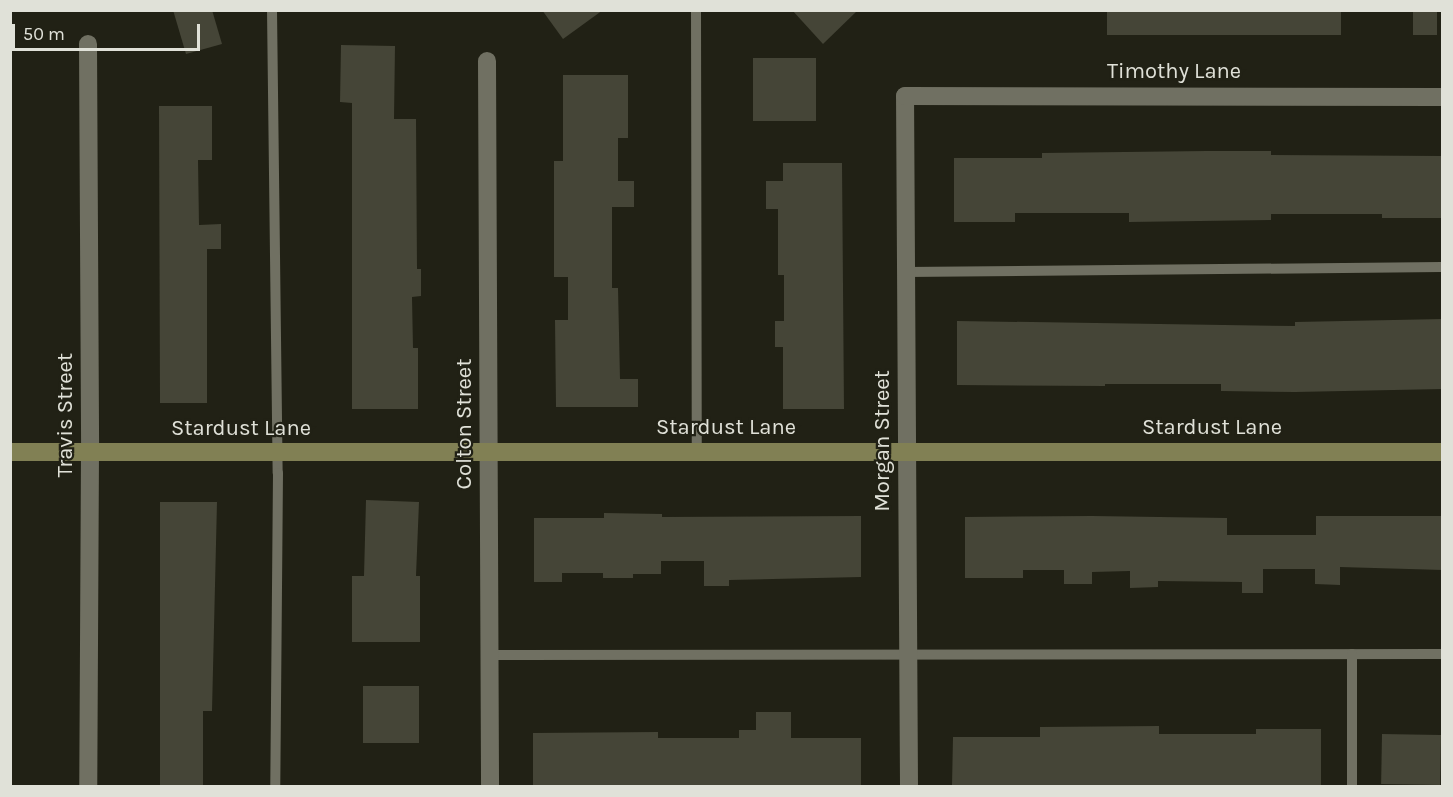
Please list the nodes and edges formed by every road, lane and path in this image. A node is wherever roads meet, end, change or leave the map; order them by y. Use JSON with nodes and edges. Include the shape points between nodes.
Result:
{"nodes":[{"id":1,"x":272,"y":10,"type":"edge"},
{"id":2,"x":696,"y":10,"type":"edge"},
{"id":3,"x":88,"y":44,"type":"dead end"},
{"id":4,"x":487,"y":61,"type":"dead end"},
{"id":5,"x":905,"y":96,"type":"joint"},
{"id":6,"x":1443,"y":97,"type":"edge"},
{"id":7,"x":1443,"y":267,"type":"edge"},
{"id":8,"x":906,"y":272,"type":"junction"},
{"id":9,"x":10,"y":452,"type":"edge"},
{"id":10,"x":489,"y":452,"type":"junction"},
{"id":11,"x":697,"y":452,"type":"junction"},
{"id":12,"x":907,"y":452,"type":"junction"},
{"id":13,"x":1443,"y":452,"type":"edge"},
{"id":14,"x":90,"y":453,"type":"junction"},
{"id":15,"x":277,"y":453,"type":"junction"},
{"id":16,"x":908,"y":654,"type":"junction"},
{"id":17,"x":1352,"y":654,"type":"junction"},
{"id":18,"x":1443,"y":654,"type":"edge"},
{"id":19,"x":490,"y":655,"type":"junction"},
{"id":20,"x":88,"y":786,"type":"edge"},
{"id":21,"x":275,"y":786,"type":"edge"},
{"id":22,"x":490,"y":786,"type":"edge"},
{"id":23,"x":909,"y":786,"type":"edge"},
{"id":24,"x":1352,"y":786,"type":"edge"}],
"edges":[{"from":1,"to":15,"type":"lane"},
{"from":2,"to":11,"type":"lane"},
{"from":3,"to":14,"type":"street","name":"Travis Street"},
{"from":4,"to":10,"type":"street","name":"Colton Street"},
{"from":5,"to":6,"type":"street","name":"Timothy Lane"},
{"from":5,"to":8,"type":"street","name":"Morgan Street"},
{"from":7,"to":8,"type":"lane"},
{"from":8,"to":12,"type":"street","name":"Morgan Street"},
{"from":9,"to":14,"type":"street","name":"Stardust Lane"},
{"from":10,"to":11,"type":"street","name":"Stardust Lane"},
{"from":10,"to":15,"type":"street","name":"Stardust Lane"},
{"from":10,"to":19,"type":"street","name":"Colton Street"},
{"from":11,"to":12,"type":"street","name":"Stardust Lane"},
{"from":12,"to":13,"type":"street","name":"Stardust Lane"},
{"from":12,"to":16,"type":"street","name":"Morgan Street"},
{"from":14,"to":15,"type":"street","name":"Stardust Lane"},
{"from":14,"to":20,"type":"street","name":"Travis Street"},
{"from":15,"to":21,"type":"lane"},
{"from":16,"to":17,"type":"lane"},
{"from":16,"to":19,"type":"lane"},
{"from":16,"to":23,"type":"street","name":"Morgan Street"},
{"from":17,"to":18,"type":"lane"},
{"from":17,"to":24,"type":"lane"},
{"from":19,"to":22,"type":"street","name":"Colton Street"}]}
